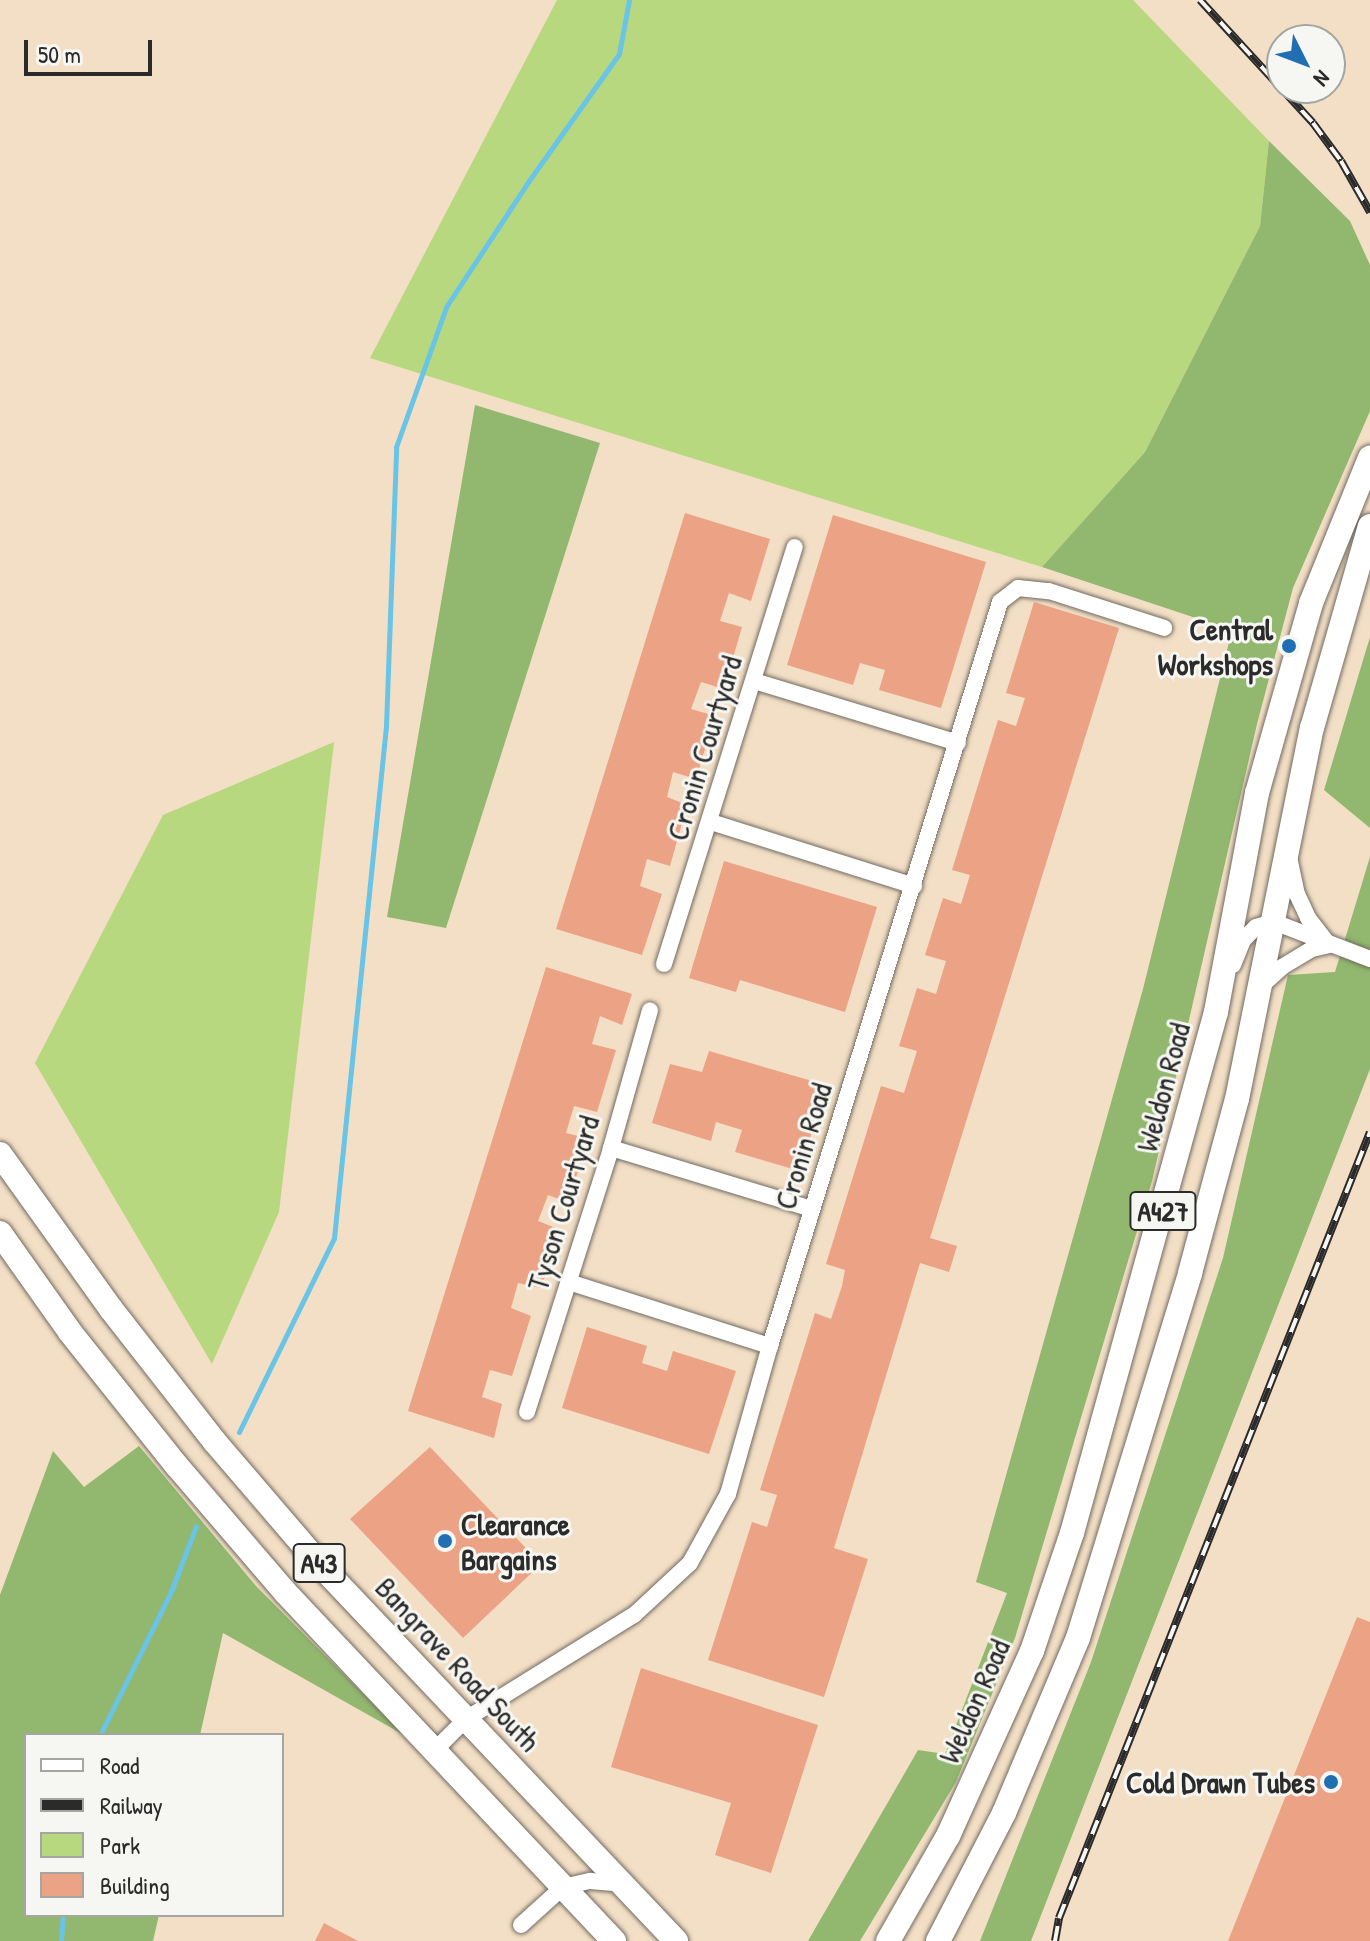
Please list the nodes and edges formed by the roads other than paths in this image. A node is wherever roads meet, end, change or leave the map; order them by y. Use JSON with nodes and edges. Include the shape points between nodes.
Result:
{"nodes":[{"id":1,"x":1370,"y":458,"type":"edge"},
{"id":2,"x":1370,"y":526,"type":"edge"},
{"id":3,"x":795,"y":547,"type":"dead end"},
{"id":4,"x":1164,"y":628,"type":"dead end"},
{"id":5,"x":754,"y":681,"type":"junction"},
{"id":6,"x":958,"y":743,"type":"junction"},
{"id":7,"x":711,"y":822,"type":"junction"},
{"id":8,"x":1288,"y":854,"type":"junction"},
{"id":9,"x":914,"y":886,"type":"junction"},
{"id":10,"x":1274,"y":922,"type":"junction"},
{"id":11,"x":1329,"y":945,"type":"junction"},
{"id":12,"x":1370,"y":959,"type":"edge"},
{"id":13,"x":664,"y":964,"type":"dead end"},
{"id":14,"x":1261,"y":986,"type":"junction"},
{"id":15,"x":650,"y":1010,"type":"dead end"},
{"id":16,"x":1216,"y":1012,"type":"junction"},
{"id":17,"x":611,"y":1148,"type":"junction"},
{"id":18,"x":0,"y":1154,"type":"edge"},
{"id":19,"x":812,"y":1209,"type":"junction"},
{"id":20,"x":0,"y":1233,"type":"edge"},
{"id":21,"x":569,"y":1282,"type":"junction"},
{"id":22,"x":770,"y":1346,"type":"junction"},
{"id":23,"x":527,"y":1412,"type":"dead end"},
{"id":24,"x":466,"y":1719,"type":"junction"},
{"id":25,"x":434,"y":1751,"type":"junction"},
{"id":26,"x":622,"y":1884,"type":"junction"},
{"id":27,"x":563,"y":1887,"type":"junction"},
{"id":28,"x":521,"y":1925,"type":"dead end"},
{"id":29,"x":614,"y":1941,"type":"edge"},
{"id":30,"x":676,"y":1941,"type":"edge"},
{"id":31,"x":888,"y":1941,"type":"edge"},
{"id":32,"x":938,"y":1941,"type":"edge"}],
"edges":[{"from":1,"to":16,"type":"highway","name":"Weldon Road","number":"A427","via":[[1311,603],[1257,793]]},
{"from":2,"to":8,"type":"highway","number":"A427","via":[[1312,728]]},
{"from":3,"to":5,"type":"street","name":"Cronin Courtyard"},
{"from":4,"to":6,"type":"street","name":"Cronin Road","via":[[1049,591],[1018,588],[1000,602]]},
{"from":5,"to":6,"type":"street"},
{"from":5,"to":7,"type":"street","name":"Cronin Courtyard"},
{"from":6,"to":9,"type":"street","name":"Cronin Road"},
{"from":7,"to":9,"type":"street"},
{"from":7,"to":13,"type":"street","name":"Cronin Courtyard"},
{"from":8,"to":10,"type":"highway","number":"A427"},
{"from":8,"to":11,"type":"street","via":[[1297,894]]},
{"from":9,"to":19,"type":"street","name":"Cronin Road"},
{"from":10,"to":11,"type":"street"},
{"from":10,"to":14,"type":"highway","number":"A427"},
{"from":10,"to":16,"type":"street","via":[[1256,927],[1243,940]]},
{"from":11,"to":12,"type":"street"},
{"from":11,"to":14,"type":"street","via":[[1282,967]]},
{"from":14,"to":32,"type":"highway","number":"A427","via":[[1190,1273],[1078,1638],[1004,1813]]},
{"from":15,"to":17,"type":"street","name":"Tyson Courtyard"},
{"from":16,"to":31,"type":"highway","name":"Weldon Road","number":"A427","via":[[1072,1533],[1032,1651],[948,1836]]},
{"from":17,"to":19,"type":"street"},
{"from":17,"to":21,"type":"street","name":"Tyson Courtyard"},
{"from":18,"to":24,"type":"highway","name":"Bangrave Road South","number":"A43","via":[[215,1442],[322,1567]]},
{"from":19,"to":22,"type":"street","name":"Cronin Road"},
{"from":20,"to":25,"type":"highway","number":"A43","via":[[70,1332],[177,1466],[285,1592]]},
{"from":21,"to":22,"type":"street"},
{"from":21,"to":23,"type":"street","name":"Tyson Courtyard"},
{"from":22,"to":24,"type":"street","name":"Cronin Road","via":[[728,1494],[690,1563],[634,1615]]},
{"from":24,"to":25,"type":"street","name":"Cronin Road"},
{"from":24,"to":26,"type":"highway","name":"Bangrave Road South","number":"A43"},
{"from":25,"to":27,"type":"highway","number":"A43"},
{"from":26,"to":27,"type":"street","via":[[590,1881]]},
{"from":26,"to":30,"type":"highway","name":"Bangrave Road South","number":"A43"},
{"from":27,"to":28,"type":"street"},
{"from":27,"to":29,"type":"highway","number":"A43"}]}
